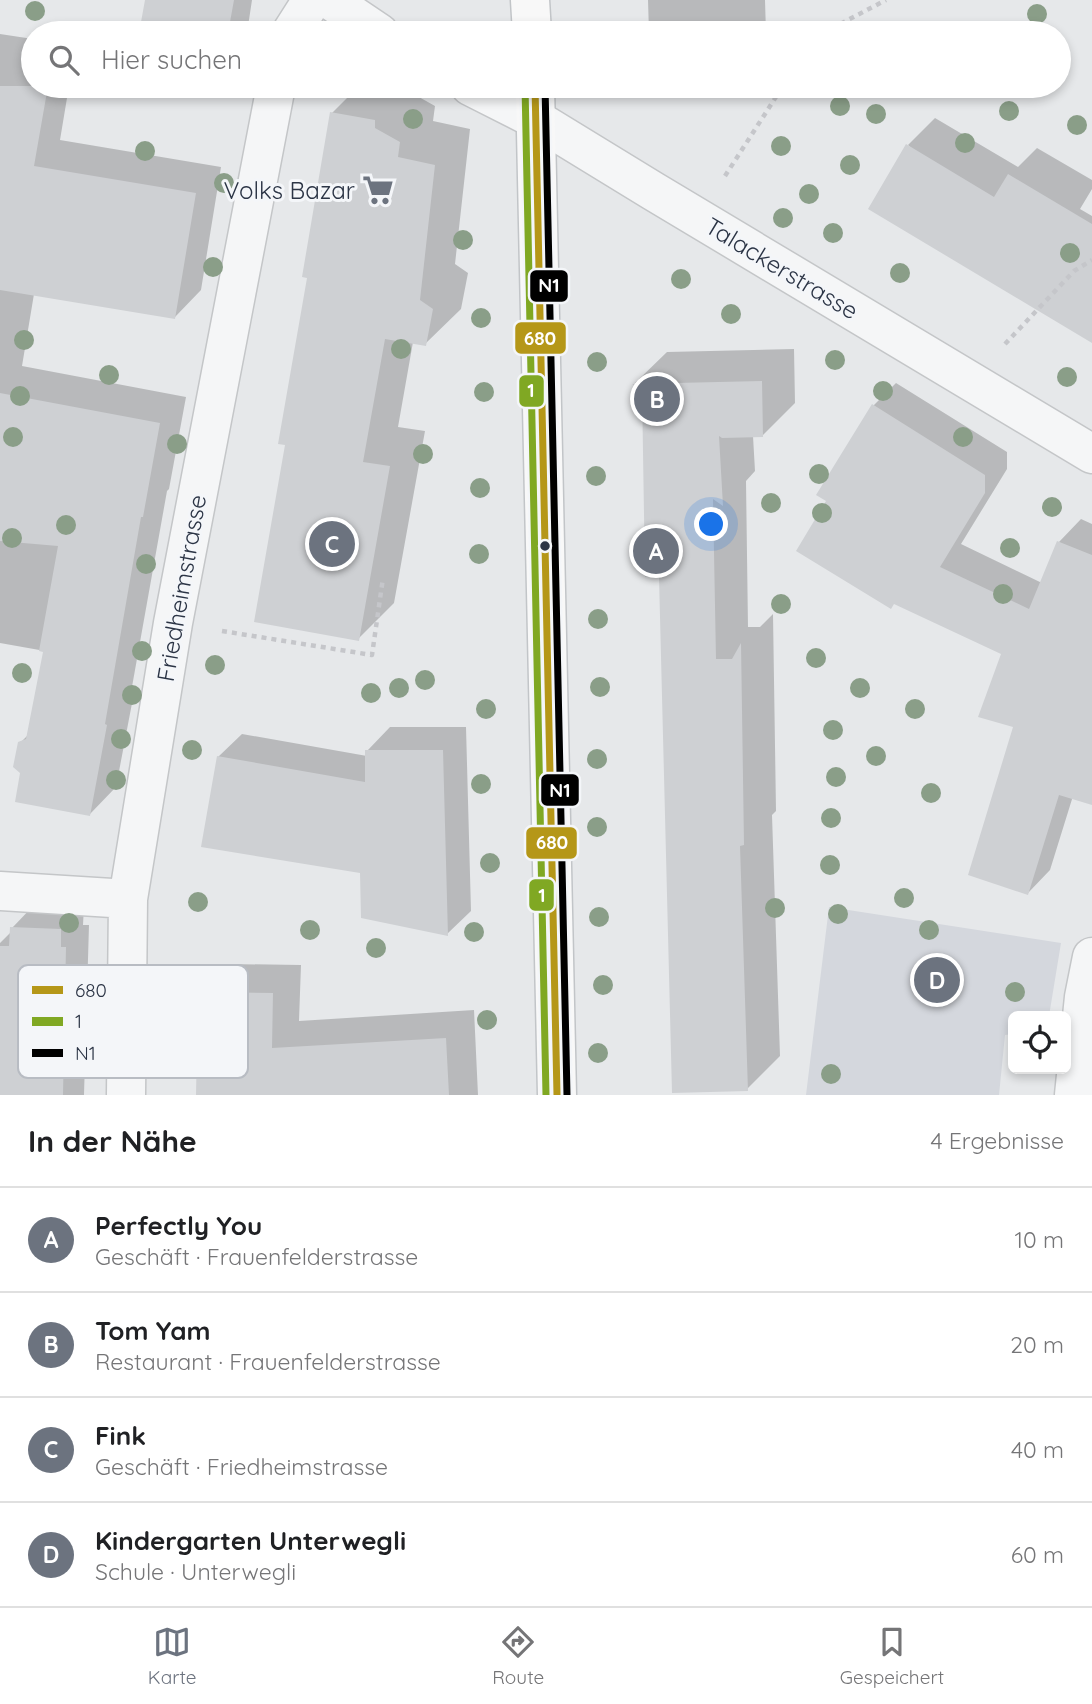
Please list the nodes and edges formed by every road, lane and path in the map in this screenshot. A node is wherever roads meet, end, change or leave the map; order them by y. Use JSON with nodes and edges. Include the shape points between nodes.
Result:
{"nodes":[{"id":1,"x":312,"y":0,"type":"edge"},
{"id":2,"x":330,"y":0,"type":"edge"},
{"id":3,"x":530,"y":0,"type":"edge"},
{"id":4,"x":886,"y":0,"type":"edge"},
{"id":5,"x":299,"y":21,"type":"edge"},
{"id":6,"x":361,"y":21,"type":"edge"},
{"id":7,"x":531,"y":21,"type":"edge"},
{"id":8,"x":846,"y":21,"type":"edge"},
{"id":9,"x":274,"y":98,"type":"edge"},
{"id":10,"x":517,"y":98,"type":"edge"},
{"id":11,"x":775,"y":98,"type":"edge"},
{"id":12,"x":536,"y":103,"type":"edge"},
{"id":13,"x":719,"y":185,"type":"dead end"},
{"id":14,"x":1092,"y":260,"type":"edge"},
{"id":15,"x":998,"y":352,"type":"dead end"},
{"id":16,"x":1092,"y":454,"type":"edge"},
{"id":17,"x":383,"y":578,"type":"dead end"},
{"id":18,"x":173,"y":623,"type":"junction"},
{"id":19,"x":0,"y":891,"type":"edge"},
{"id":20,"x":128,"y":899,"type":"junction"},
{"id":21,"x":1092,"y":957,"type":"edge"},
{"id":22,"x":127,"y":965,"type":"edge"},
{"id":23,"x":557,"y":1095,"type":"edge"},
{"id":24,"x":1074,"y":1095,"type":"edge"}],
"edges":[{"from":1,"to":5,"type":"street"},
{"from":2,"to":6,"type":"street"},
{"from":3,"to":7,"type":"main road"},
{"from":4,"to":8,"type":"path"},
{"from":9,"to":18,"type":"street","name":"Friedheimstrasse"},
{"from":10,"to":12,"type":"street","name":"Talackerstrasse"},
{"from":11,"to":13,"type":"path"},
{"from":12,"to":16,"type":"street","name":"Talackerstrasse","via":[[653,191]]},
{"from":12,"to":23,"type":"main road"},
{"from":14,"to":15,"type":"path","via":[[1074,271]]},
{"from":17,"to":18,"type":"path","via":[[372,654]]},
{"from":18,"to":20,"type":"street","name":"Friedheimstrasse"},
{"from":19,"to":20,"type":"street"},
{"from":20,"to":22,"type":"street","name":"Friedheimstrasse"},
{"from":21,"to":24,"type":"street"}]}
